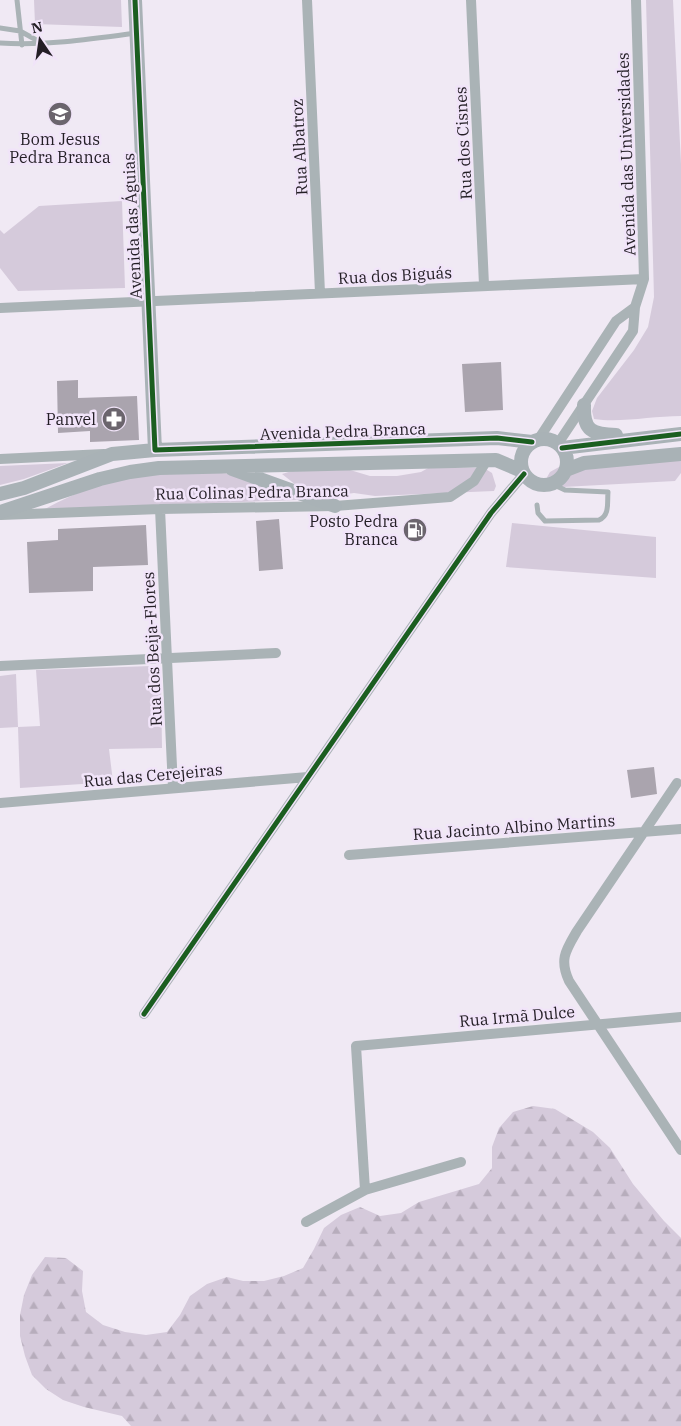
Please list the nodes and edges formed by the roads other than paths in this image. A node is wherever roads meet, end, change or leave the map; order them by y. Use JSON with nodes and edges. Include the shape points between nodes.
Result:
{"nodes":[{"id":1,"x":17,"y":0,"type":"edge"},
{"id":2,"x":134,"y":0,"type":"edge"},
{"id":3,"x":307,"y":0,"type":"edge"},
{"id":4,"x":471,"y":0,"type":"edge"},
{"id":5,"x":636,"y":0,"type":"edge"},
{"id":6,"x":0,"y":28,"type":"edge"},
{"id":7,"x":20,"y":32,"type":"junction"},
{"id":8,"x":136,"y":32,"type":"junction"},
{"id":9,"x":40,"y":43,"type":"junction"},
{"id":10,"x":0,"y":44,"type":"edge"},
{"id":11,"x":22,"y":45,"type":"junction"},
{"id":12,"x":644,"y":279,"type":"junction"},
{"id":13,"x":484,"y":286,"type":"junction"},
{"id":14,"x":320,"y":293,"type":"junction"},
{"id":15,"x":148,"y":301,"type":"junction"},
{"id":16,"x":635,"y":307,"type":"junction"},
{"id":17,"x":0,"y":308,"type":"edge"},
{"id":18,"x":584,"y":405,"type":"junction"},
{"id":19,"x":681,"y":434,"type":"edge"},
{"id":20,"x":657,"y":438,"type":"junction"},
{"id":21,"x":535,"y":441,"type":"junction"},
{"id":22,"x":560,"y":446,"type":"junction"},
{"id":23,"x":155,"y":450,"type":"junction"},
{"id":24,"x":112,"y":454,"type":"junction"},
{"id":25,"x":681,"y":454,"type":"edge"},
{"id":26,"x":0,"y":459,"type":"edge"},
{"id":27,"x":487,"y":460,"type":"junction"},
{"id":28,"x":225,"y":466,"type":"junction"},
{"id":29,"x":566,"y":470,"type":"junction"},
{"id":30,"x":523,"y":472,"type":"junction"},
{"id":31,"x":552,"y":484,"type":"junction"},
{"id":32,"x":0,"y":494,"type":"edge"},
{"id":33,"x":537,"y":505,"type":"dead end"},
{"id":34,"x":335,"y":506,"type":"junction"},
{"id":35,"x":160,"y":509,"type":"junction"},
{"id":36,"x":0,"y":513,"type":"edge"},
{"id":37,"x":276,"y":653,"type":"dead end"},
{"id":38,"x":168,"y":658,"type":"junction"},
{"id":39,"x":0,"y":666,"type":"edge"},
{"id":40,"x":308,"y":777,"type":"junction"},
{"id":41,"x":677,"y":783,"type":"dead end"},
{"id":42,"x":173,"y":788,"type":"junction"},
{"id":43,"x":0,"y":802,"type":"edge"},
{"id":44,"x":681,"y":829,"type":"edge"},
{"id":45,"x":646,"y":832,"type":"junction"},
{"id":46,"x":349,"y":855,"type":"dead end"},
{"id":47,"x":144,"y":1014,"type":"dead end"},
{"id":48,"x":681,"y":1017,"type":"edge"},
{"id":49,"x":598,"y":1024,"type":"junction"},
{"id":50,"x":680,"y":1147,"type":"edge"},
{"id":51,"x":461,"y":1162,"type":"dead end"},
{"id":52,"x":365,"y":1190,"type":"junction"},
{"id":53,"x":306,"y":1222,"type":"dead end"}],
"edges":[{"from":1,"to":7,"type":"lane"},
{"from":2,"to":8,"type":"main road","name":"Avenida das Águias"},
{"from":3,"to":14,"type":"street","name":"Rua Albatroz"},
{"from":4,"to":13,"type":"street","name":"Rua dos Cisnes"},
{"from":5,"to":12,"type":"street","name":"Avenida das Universidades"},
{"from":6,"to":7,"type":"lane"},
{"from":7,"to":9,"type":"lane"},
{"from":7,"to":11,"type":"lane"},
{"from":8,"to":9,"type":"lane"},
{"from":8,"to":15,"type":"main road","name":"Avenida das Águias"},
{"from":9,"to":11,"type":"lane"},
{"from":10,"to":11,"type":"lane"},
{"from":12,"to":13,"type":"street","name":"Rua dos Biguás"},
{"from":12,"to":16,"type":"street","name":"Avenida das Universidades"},
{"from":13,"to":14,"type":"street","name":"Rua dos Biguás"},
{"from":14,"to":15,"type":"street","name":"Rua dos Biguás"},
{"from":15,"to":17,"type":"street","name":"Rua dos Biguás"},
{"from":15,"to":23,"type":"main road","name":"Avenida das Águias"},
{"from":16,"to":18,"type":"street","name":"Avenida das Universidades","via":[[633,331]]},
{"from":16,"to":21,"type":"street","via":[[616,321]]},
{"from":18,"to":20,"type":"main road","via":[[583,418],[596,433]]},
{"from":18,"to":22,"type":"street","name":"Avenida das Universidades"},
{"from":19,"to":20,"type":"main road"},
{"from":20,"to":22,"type":"main road"},
{"from":21,"to":22,"type":"main road","via":[[550,440]]},
{"from":21,"to":23,"type":"main road","name":"Avenida Pedra Branca","via":[[498,438]]},
{"from":21,"to":30,"type":"main road","via":[[524,450]]},
{"from":22,"to":29,"type":"main road","via":[[567,461]]},
{"from":23,"to":24,"type":"main road","name":"Avenida Pedra Branca"},
{"from":24,"to":26,"type":"street","name":"Avenida Pedra Branca"},
{"from":24,"to":32,"type":"main road","name":"Avenida Pedra Branca"},
{"from":25,"to":29,"type":"main road","via":[[584,463]]},
{"from":27,"to":28,"type":"main road","name":"Avenida Pedra Branca"},
{"from":27,"to":30,"type":"main road","name":"Avenida Pedra Branca","via":[[496,460]]},
{"from":27,"to":34,"type":"street","name":"Rua Colinas Pedra Branca","via":[[474,482],[450,497]]},
{"from":28,"to":34,"type":"main road"},
{"from":28,"to":36,"type":"main road","name":"Avenida Pedra Branca","via":[[130,472]]},
{"from":29,"to":31,"type":"main road"},
{"from":30,"to":31,"type":"main road","via":[[538,484]]},
{"from":30,"to":40,"type":"street","via":[[491,513]]},
{"from":31,"to":33,"type":"lane","via":[[566,490],[608,492],[607,513],[599,520],[545,521],[538,513]]},
{"from":34,"to":35,"type":"street","name":"Rua Colinas Pedra Branca"},
{"from":35,"to":36,"type":"street","name":"Rua Colinas Pedra Branca"},
{"from":35,"to":38,"type":"street","name":"Rua dos Beija-Flores"},
{"from":37,"to":38,"type":"street"},
{"from":38,"to":39,"type":"street"},
{"from":38,"to":42,"type":"street","name":"Rua dos Beija-Flores"},
{"from":40,"to":42,"type":"street","name":"Rua das Cerejeiras"},
{"from":40,"to":47,"type":"street"},
{"from":41,"to":45,"type":"street"},
{"from":42,"to":43,"type":"street","name":"Rua das Cerejeiras"},
{"from":44,"to":45,"type":"street","name":"Rua Jacinto Albino Martins"},
{"from":45,"to":46,"type":"street","name":"Rua Jacinto Albino Martins"},
{"from":45,"to":49,"type":"street","via":[[577,931],[565,954],[563,963],[569,981]]},
{"from":48,"to":49,"type":"street","name":"Rua Irmã Dulce"},
{"from":49,"to":50,"type":"street"},
{"from":49,"to":52,"type":"street","name":"Rua Irmã Dulce","via":[[356,1046]]},
{"from":51,"to":52,"type":"street"},
{"from":52,"to":53,"type":"street"}]}
